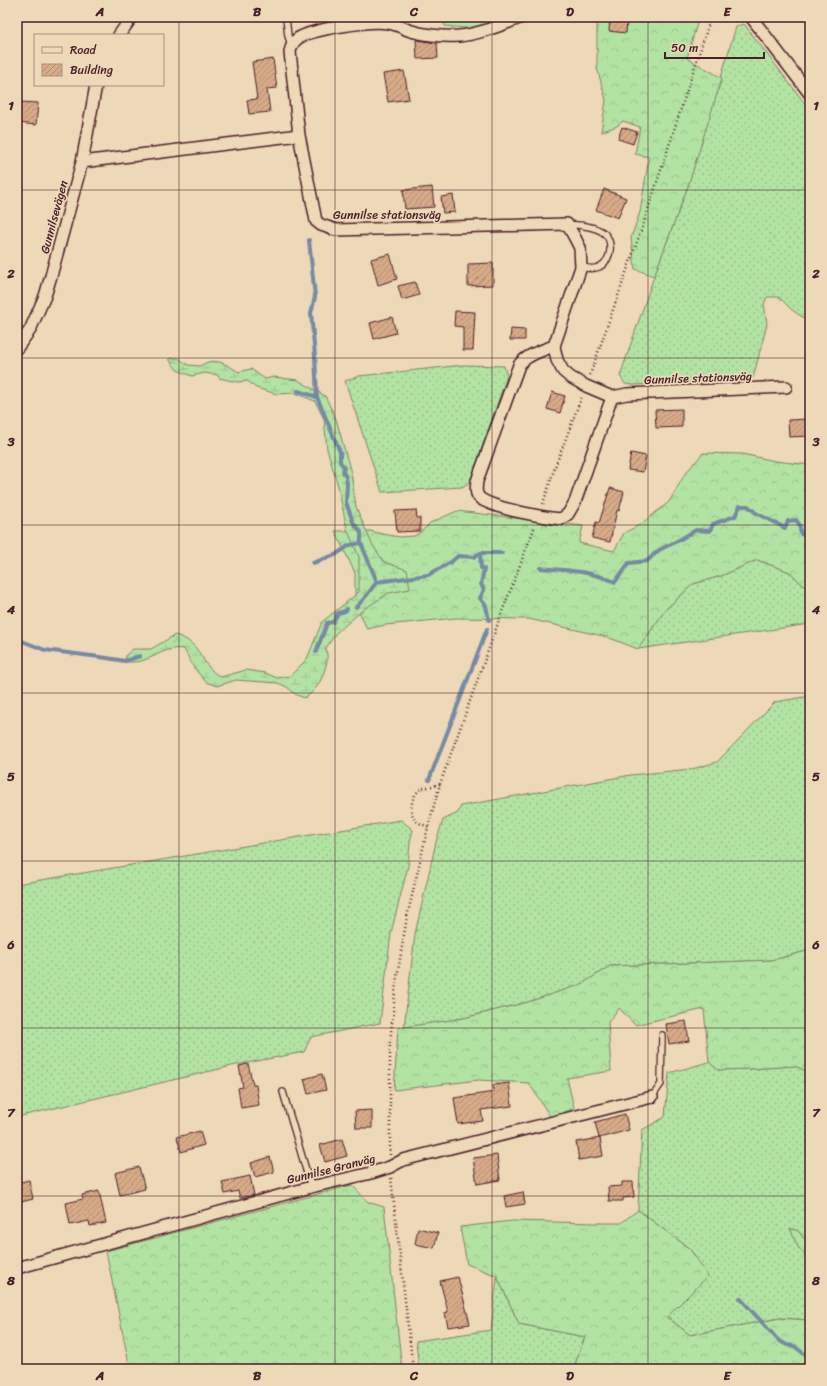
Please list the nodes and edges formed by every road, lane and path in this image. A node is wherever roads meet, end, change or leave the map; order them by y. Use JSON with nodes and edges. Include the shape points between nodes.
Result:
{"nodes":[{"id":1,"x":132,"y":17,"type":"edge"},
{"id":2,"x":286,"y":17,"type":"edge"},
{"id":3,"x":524,"y":17,"type":"edge"},
{"id":4,"x":711,"y":17,"type":"edge"},
{"id":5,"x":751,"y":17,"type":"edge"},
{"id":6,"x":120,"y":34,"type":"edge"},
{"id":7,"x":291,"y":45,"type":"junction"},
{"id":8,"x":96,"y":86,"type":"edge"},
{"id":9,"x":810,"y":94,"type":"edge"},
{"id":10,"x":299,"y":135,"type":"junction"},
{"id":11,"x":82,"y":162,"type":"junction"},
{"id":12,"x":567,"y":224,"type":"junction"},
{"id":13,"x":581,"y":267,"type":"junction"},
{"id":14,"x":554,"y":346,"type":"junction"},
{"id":15,"x":17,"y":348,"type":"edge"},
{"id":16,"x":586,"y":386,"type":"junction"},
{"id":17,"x":786,"y":387,"type":"dead end"},
{"id":18,"x":612,"y":397,"type":"junction"},
{"id":19,"x":539,"y":516,"type":"junction"},
{"id":20,"x":440,"y":784,"type":"junction"},
{"id":21,"x":428,"y":828,"type":"junction"},
{"id":22,"x":662,"y":1035,"type":"dead end"},
{"id":23,"x":283,"y":1092,"type":"dead end"},
{"id":24,"x":652,"y":1097,"type":"joint"},
{"id":25,"x":390,"y":1167,"type":"junction"},
{"id":26,"x":311,"y":1187,"type":"junction"},
{"id":27,"x":17,"y":1268,"type":"edge"},
{"id":28,"x":413,"y":1369,"type":"edge"}],
"edges":[{"from":1,"to":6,"type":"street"},
{"from":2,"to":7,"type":"lane"},
{"from":3,"to":7,"type":"street","via":[[459,36],[428,34],[388,22],[361,23],[320,30],[297,39]]},
{"from":4,"to":16,"type":"path","via":[[643,225]]},
{"from":5,"to":9,"type":"street"},
{"from":7,"to":10,"type":"street","name":"Gunnilse stationsväg"},
{"from":8,"to":11,"type":"street","name":"Gunnilsevägen"},
{"from":10,"to":11,"type":"street"},
{"from":10,"to":12,"type":"street","name":"Gunnilse stationsväg","via":[[316,221],[328,228],[336,230]]},
{"from":11,"to":15,"type":"street","name":"Gunnilsevägen","via":[[45,296],[30,330]]},
{"from":12,"to":13,"type":"street","via":[[580,248]]},
{"from":12,"to":13,"type":"lane","via":[[594,228],[610,240],[609,255],[600,267]]},
{"from":13,"to":14,"type":"street"},
{"from":14,"to":16,"type":"street","via":[[563,371],[576,382]]},
{"from":14,"to":19,"type":"street","via":[[526,358],[519,365],[476,488],[481,499]]},
{"from":16,"to":18,"type":"street"},
{"from":16,"to":19,"type":"path"},
{"from":17,"to":18,"type":"street","name":"Gunnilse stationsväg","via":[[627,394]]},
{"from":18,"to":19,"type":"street","via":[[582,486],[568,514],[561,519]]},
{"from":19,"to":20,"type":"path"},
{"from":20,"to":21,"type":"path"},
{"from":20,"to":21,"type":"path","via":[[420,790],[411,806],[416,821]]},
{"from":21,"to":25,"type":"path","via":[[407,917],[396,983],[390,1043]]},
{"from":22,"to":24,"type":"lane","via":[[661,1084]]},
{"from":23,"to":26,"type":"lane"},
{"from":24,"to":25,"type":"street","name":"Gunnilse Granväg","via":[[403,1160]]},
{"from":25,"to":26,"type":"street","name":"Gunnilse Granväg"},
{"from":25,"to":28,"type":"path"},
{"from":26,"to":27,"type":"street","name":"Gunnilse Granväg"}]}
